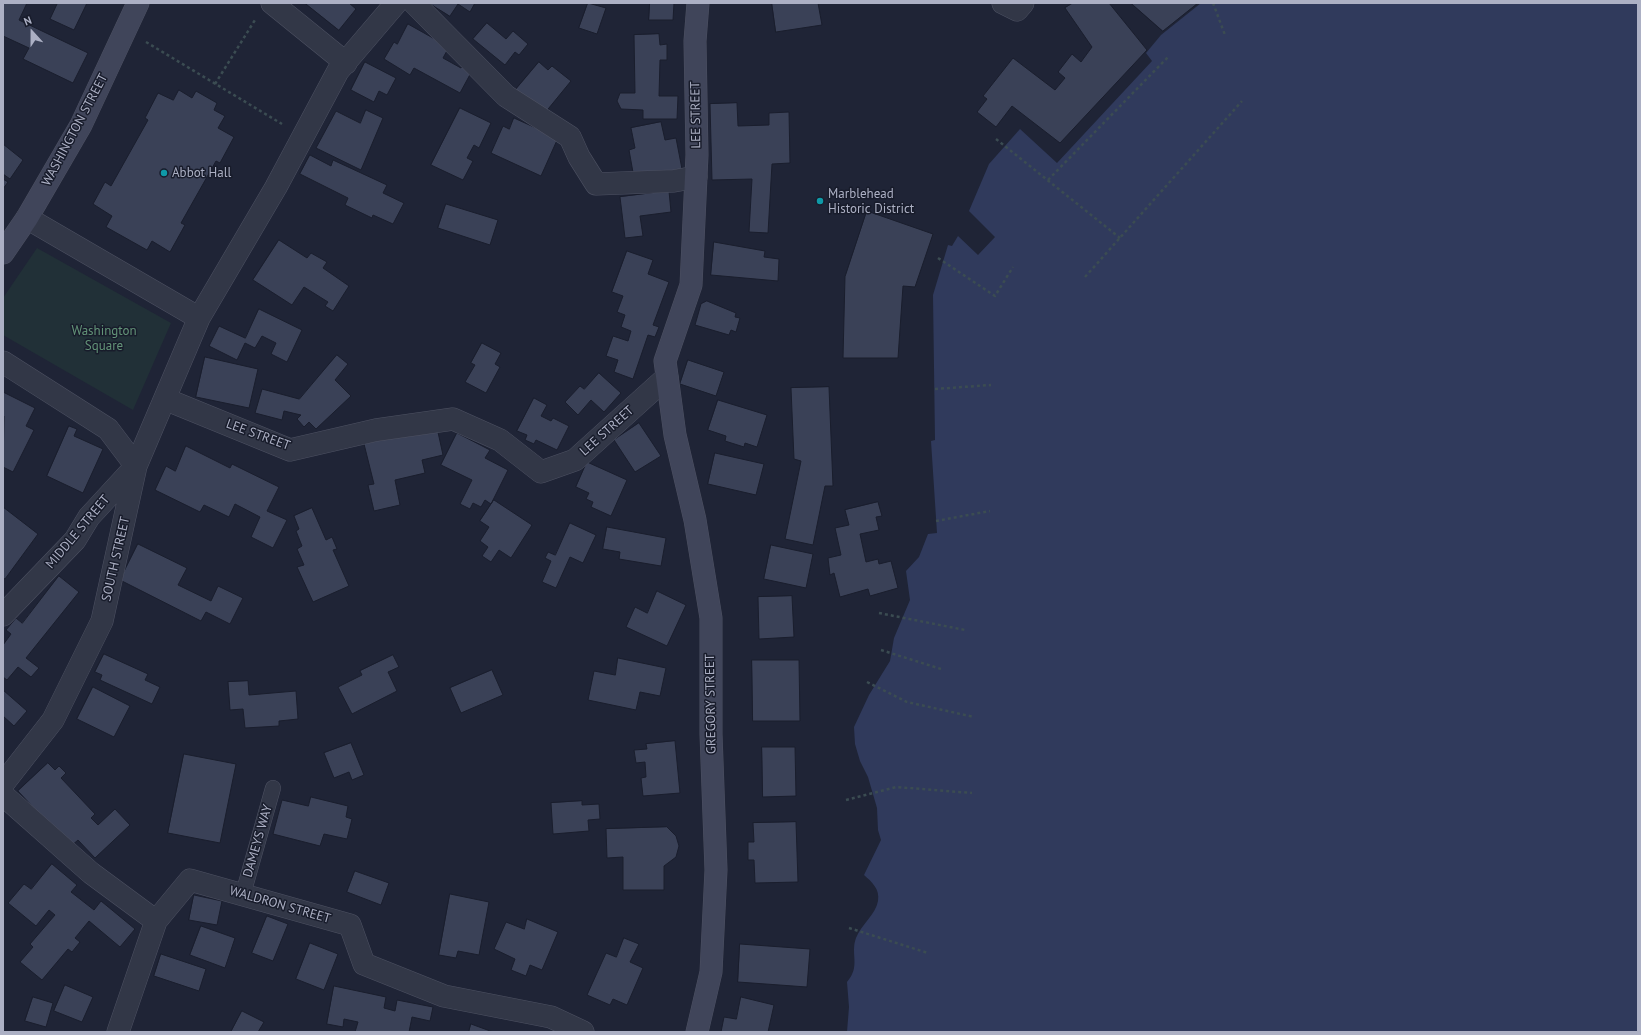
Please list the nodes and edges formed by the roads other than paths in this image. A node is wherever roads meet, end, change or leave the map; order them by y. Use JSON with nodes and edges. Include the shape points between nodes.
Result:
{"nodes":[{"id":1,"x":138,"y":3,"type":"edge"},
{"id":2,"x":396,"y":3,"type":"edge"},
{"id":3,"x":414,"y":3,"type":"edge"},
{"id":4,"x":698,"y":3,"type":"edge"},
{"id":5,"x":1003,"y":3,"type":"edge"},
{"id":6,"x":1023,"y":3,"type":"edge"},
{"id":7,"x":266,"y":9,"type":"edge"},
{"id":8,"x":346,"y":63,"type":"junction"},
{"id":9,"x":696,"y":177,"type":"junction"},
{"id":10,"x":28,"y":218,"type":"junction"},
{"id":11,"x":3,"y":253,"type":"edge"},
{"id":12,"x":199,"y":318,"type":"junction"},
{"id":13,"x":3,"y":362,"type":"edge"},
{"id":14,"x":667,"y":377,"type":"junction"},
{"id":15,"x":165,"y":399,"type":"junction"},
{"id":16,"x":136,"y":466,"type":"junction"},
{"id":17,"x":3,"y":615,"type":"edge"},
{"id":18,"x":3,"y":784,"type":"edge"},
{"id":19,"x":273,"y":788,"type":"dead end"},
{"id":20,"x":3,"y":795,"type":"edge"},
{"id":21,"x":243,"y":894,"type":"junction"},
{"id":22,"x":156,"y":921,"type":"junction"},
{"id":23,"x":118,"y":1032,"type":"edge"},
{"id":24,"x":583,"y":1032,"type":"edge"},
{"id":25,"x":697,"y":1032,"type":"edge"}],
"edges":[{"from":1,"to":10,"type":"street","name":"WASHINGTON STREET","via":[[81,125]]},
{"from":2,"to":8,"type":"street"},
{"from":3,"to":9,"type":"street","via":[[506,96],[570,137],[596,184],[674,181]]},
{"from":4,"to":9,"type":"street","name":"LEE STREET","via":[[695,41]]},
{"from":5,"to":6,"type":"street","via":[[1017,10]]},
{"from":7,"to":8,"type":"street"},
{"from":8,"to":12,"type":"street","via":[[338,71],[276,187]]},
{"from":9,"to":14,"type":"street","name":"LEE STREET","via":[[691,285],[664,361]]},
{"from":10,"to":11,"type":"street","name":"WASHINGTON STREET"},
{"from":10,"to":12,"type":"street"},
{"from":12,"to":15,"type":"street","name":"SOUTH STREET"},
{"from":13,"to":16,"type":"street","via":[[108,429]]},
{"from":14,"to":15,"type":"street","name":"LEE STREET","via":[[575,460],[541,472],[500,440],[453,419],[376,430],[290,450]]},
{"from":14,"to":25,"type":"street","name":"GREGORY STREET","via":[[675,435],[695,520],[710,618],[716,870],[711,972]]},
{"from":15,"to":16,"type":"street","name":"SOUTH STREET"},
{"from":16,"to":17,"type":"street","name":"MIDDLE STREET","via":[[89,517],[75,540]]},
{"from":16,"to":18,"type":"street","name":"SOUTH STREET","via":[[102,621],[53,720]]},
{"from":19,"to":21,"type":"lane","name":"DAMEYS WAY"},
{"from":20,"to":22,"type":"street","via":[[91,873]]},
{"from":21,"to":22,"type":"street","name":"WALDRON STREET","via":[[190,880]]},
{"from":21,"to":24,"type":"street","name":"WALDRON STREET","via":[[350,926],[364,964],[444,996],[551,1017]]},
{"from":22,"to":23,"type":"street"}]}
